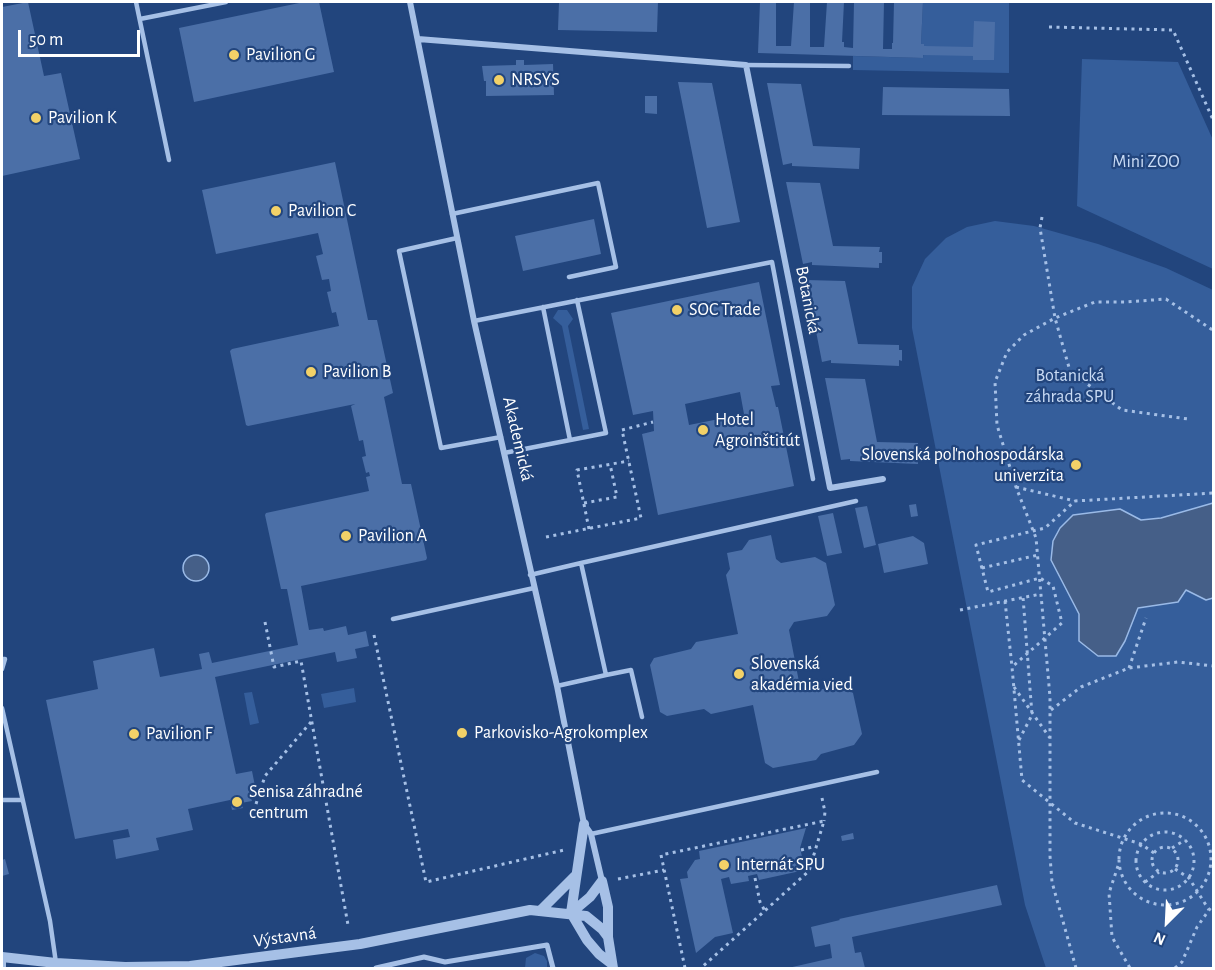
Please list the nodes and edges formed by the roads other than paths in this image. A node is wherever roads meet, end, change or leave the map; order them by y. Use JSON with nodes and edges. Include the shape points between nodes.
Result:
{"nodes":[{"id":1,"x":136,"y":2,"type":"edge"},
{"id":2,"x":226,"y":2,"type":"edge"},
{"id":3,"x":410,"y":2,"type":"edge"},
{"id":4,"x":140,"y":19,"type":"junction"},
{"id":5,"x":418,"y":39,"type":"junction"},
{"id":6,"x":746,"y":65,"type":"junction"},
{"id":7,"x":849,"y":66,"type":"dead end"},
{"id":8,"x":169,"y":159,"type":"dead end"},
{"id":9,"x":452,"y":214,"type":"junction"},
{"id":10,"x":457,"y":238,"type":"junction"},
{"id":11,"x":569,"y":277,"type":"dead end"},
{"id":12,"x":577,"y":300,"type":"junction"},
{"id":13,"x":543,"y":307,"type":"junction"},
{"id":14,"x":474,"y":321,"type":"junction"},
{"id":15,"x":501,"y":437,"type":"junction"},
{"id":16,"x":570,"y":440,"type":"junction"},
{"id":17,"x":504,"y":453,"type":"junction"},
{"id":18,"x":813,"y":479,"type":"dead end"},
{"id":19,"x":883,"y":480,"type":"dead end"},
{"id":20,"x":856,"y":501,"type":"dead end"},
{"id":21,"x":581,"y":563,"type":"junction"},
{"id":22,"x":530,"y":575,"type":"junction"},
{"id":23,"x":534,"y":588,"type":"junction"},
{"id":24,"x":393,"y":619,"type":"dead end"},
{"id":25,"x":2,"y":659,"type":"edge"},
{"id":26,"x":2,"y":669,"type":"edge"},
{"id":27,"x":606,"y":675,"type":"junction"},
{"id":28,"x":557,"y":686,"type":"junction"},
{"id":29,"x":2,"y":708,"type":"edge"},
{"id":30,"x":642,"y":717,"type":"dead end"},
{"id":31,"x":877,"y":772,"type":"dead end"},
{"id":32,"x":2,"y":800,"type":"edge"},
{"id":33,"x":22,"y":800,"type":"junction"},
{"id":34,"x":584,"y":824,"type":"junction"},
{"id":35,"x":591,"y":834,"type":"junction"},
{"id":36,"x":575,"y":876,"type":"junction"},
{"id":37,"x":602,"y":881,"type":"junction"},
{"id":38,"x":541,"y":910,"type":"junction"},
{"id":39,"x":571,"y":913,"type":"junction"},
{"id":40,"x":608,"y":937,"type":"junction"},
{"id":41,"x":2,"y":961,"type":"edge"},
{"id":42,"x":56,"y":963,"type":"junction"},
{"id":43,"x":613,"y":966,"type":"edge"},
{"id":44,"x":190,"y":968,"type":"edge"},
{"id":45,"x":376,"y":969,"type":"edge"},
{"id":46,"x":553,"y":969,"type":"edge"}],
"edges":[{"from":1,"to":4,"type":"lane"},
{"from":2,"to":4,"type":"lane"},
{"from":3,"to":5,"type":"street","name":"Akademická"},
{"from":4,"to":8,"type":"lane"},
{"from":5,"to":6,"type":"street"},
{"from":5,"to":9,"type":"street","name":"Akademická"},
{"from":6,"to":7,"type":"lane"},
{"from":6,"to":19,"type":"street","name":"Botanická","via":[[830,488]]},
{"from":9,"to":10,"type":"street","name":"Akademická"},
{"from":9,"to":11,"type":"lane","via":[[598,183],[616,267]]},
{"from":10,"to":14,"type":"street","name":"Akademická"},
{"from":10,"to":15,"type":"lane","via":[[399,251],[441,448]]},
{"from":12,"to":13,"type":"lane"},
{"from":12,"to":16,"type":"lane","via":[[606,434]]},
{"from":12,"to":18,"type":"lane","via":[[772,262]]},
{"from":13,"to":14,"type":"lane"},
{"from":13,"to":16,"type":"lane"},
{"from":14,"to":15,"type":"street","name":"Akademická"},
{"from":15,"to":17,"type":"street","name":"Akademická"},
{"from":16,"to":17,"type":"lane"},
{"from":17,"to":22,"type":"street","name":"Akademická"},
{"from":20,"to":21,"type":"lane"},
{"from":21,"to":22,"type":"lane"},
{"from":21,"to":27,"type":"lane"},
{"from":22,"to":23,"type":"street","name":"Akademická"},
{"from":23,"to":24,"type":"lane"},
{"from":23,"to":28,"type":"street","name":"Akademická"},
{"from":25,"to":26,"type":"lane"},
{"from":27,"to":28,"type":"lane"},
{"from":27,"to":30,"type":"lane","via":[[631,670]]},
{"from":28,"to":34,"type":"street","name":"Akademická"},
{"from":29,"to":33,"type":"lane"},
{"from":31,"to":35,"type":"lane"},
{"from":32,"to":33,"type":"lane"},
{"from":33,"to":42,"type":"lane"},
{"from":34,"to":35,"type":"street","name":"Akademická"},
{"from":34,"to":36,"type":"street"},
{"from":35,"to":37,"type":"street","name":"Akademická"},
{"from":36,"to":38,"type":"street"},
{"from":36,"to":39,"type":"street"},
{"from":37,"to":39,"type":"street"},
{"from":37,"to":40,"type":"street","via":[[608,907]]},
{"from":38,"to":39,"type":"street","name":"Výstavná"},
{"from":38,"to":44,"type":"street","name":"Výstavná","via":[[360,944]]},
{"from":39,"to":40,"type":"street","name":"Výstavná","via":[[586,916]]},
{"from":39,"to":43,"type":"street","via":[[587,940]]},
{"from":40,"to":43,"type":"street"},
{"from":41,"to":42,"type":"street","name":"Výstavná"},
{"from":42,"to":44,"type":"street","name":"Výstavná"},
{"from":45,"to":46,"type":"street","via":[[424,957],[445,962],[547,945]]}]}
